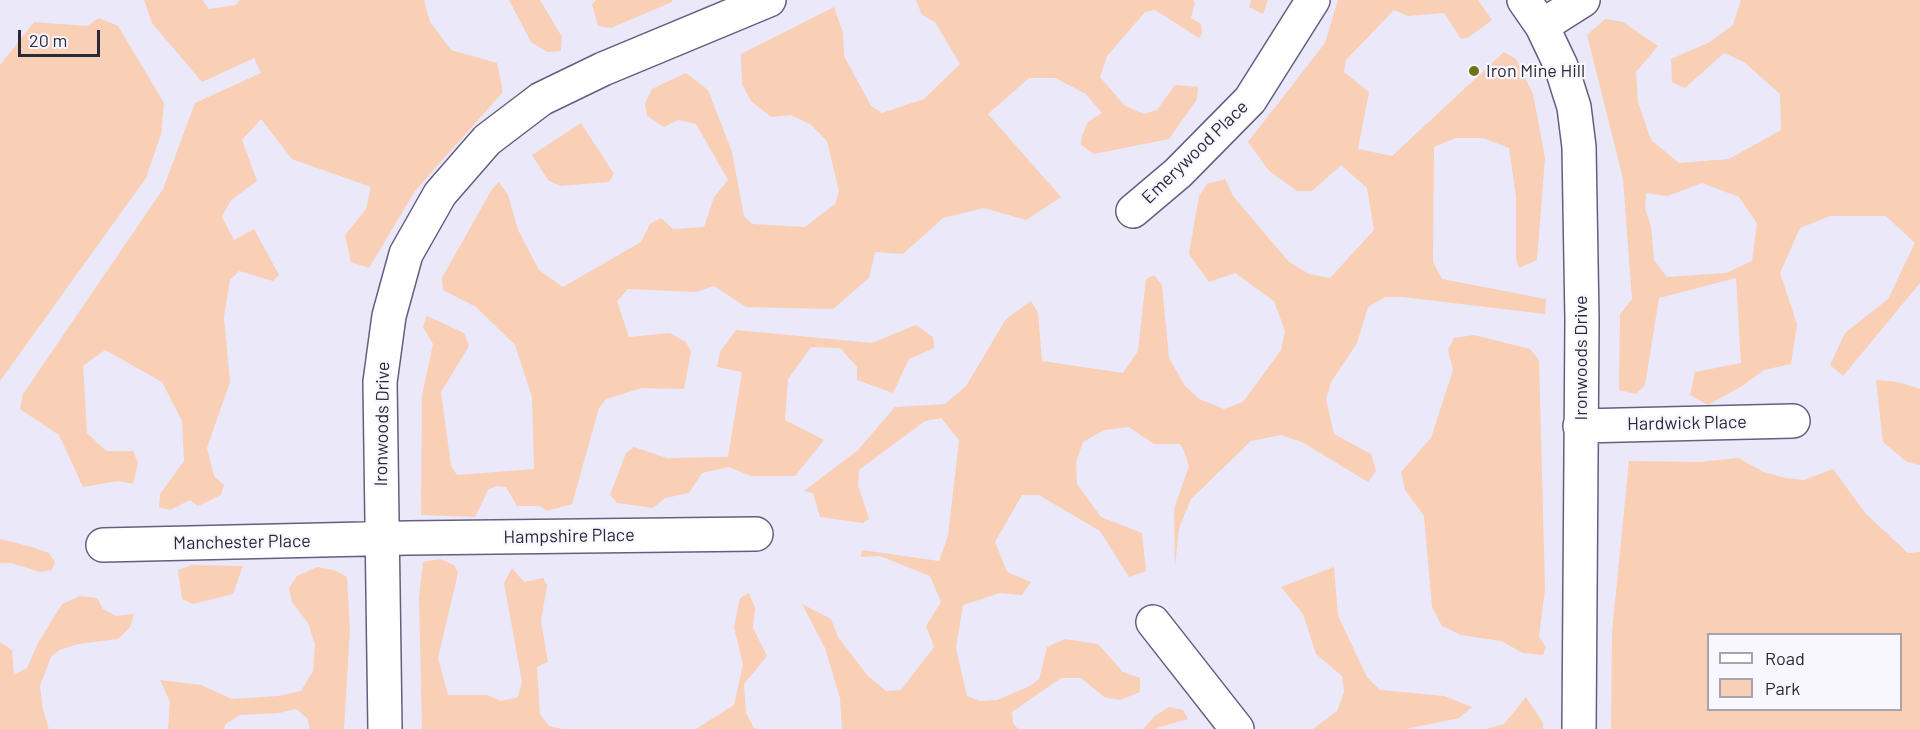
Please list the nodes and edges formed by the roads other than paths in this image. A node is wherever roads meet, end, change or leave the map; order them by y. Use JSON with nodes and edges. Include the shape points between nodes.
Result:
{"nodes":[{"id":1,"x":769,"y":0,"type":"edge"},
{"id":2,"x":1312,"y":0,"type":"edge"},
{"id":3,"x":1583,"y":0,"type":"edge"},
{"id":4,"x":1533,"y":13,"type":"edge"},
{"id":5,"x":1133,"y":211,"type":"dead end"},
{"id":6,"x":1793,"y":421,"type":"dead end"},
{"id":7,"x":1580,"y":426,"type":"junction"},
{"id":8,"x":756,"y":534,"type":"dead end"},
{"id":9,"x":381,"y":539,"type":"junction"},
{"id":10,"x":103,"y":545,"type":"dead end"},
{"id":11,"x":1153,"y":622,"type":"dead end"},
{"id":12,"x":386,"y":729,"type":"edge"},
{"id":13,"x":1237,"y":729,"type":"edge"},
{"id":14,"x":1579,"y":729,"type":"edge"}],
"edges":[{"from":1,"to":9,"type":"street","name":"Ironwoods Drive","via":[[541,99],[487,140],[440,194],[406,254],[389,316],[380,382]]},
{"from":2,"to":5,"type":"street","name":"Emerywood Place","via":[[1250,100],[1178,173]]},
{"from":3,"to":4,"type":"street"},
{"from":4,"to":7,"type":"street","name":"Ironwoods Drive","via":[[1561,66],[1574,107],[1579,147]]},
{"from":6,"to":7,"type":"street","name":"Hardwick Place"},
{"from":7,"to":14,"type":"street","name":"Ironwoods Drive"},
{"from":8,"to":9,"type":"street","name":"Hampshire Place"},
{"from":9,"to":10,"type":"street","name":"Manchester Place"},
{"from":9,"to":12,"type":"street","name":"Ironwoods Drive"},
{"from":11,"to":13,"type":"street"}]}
